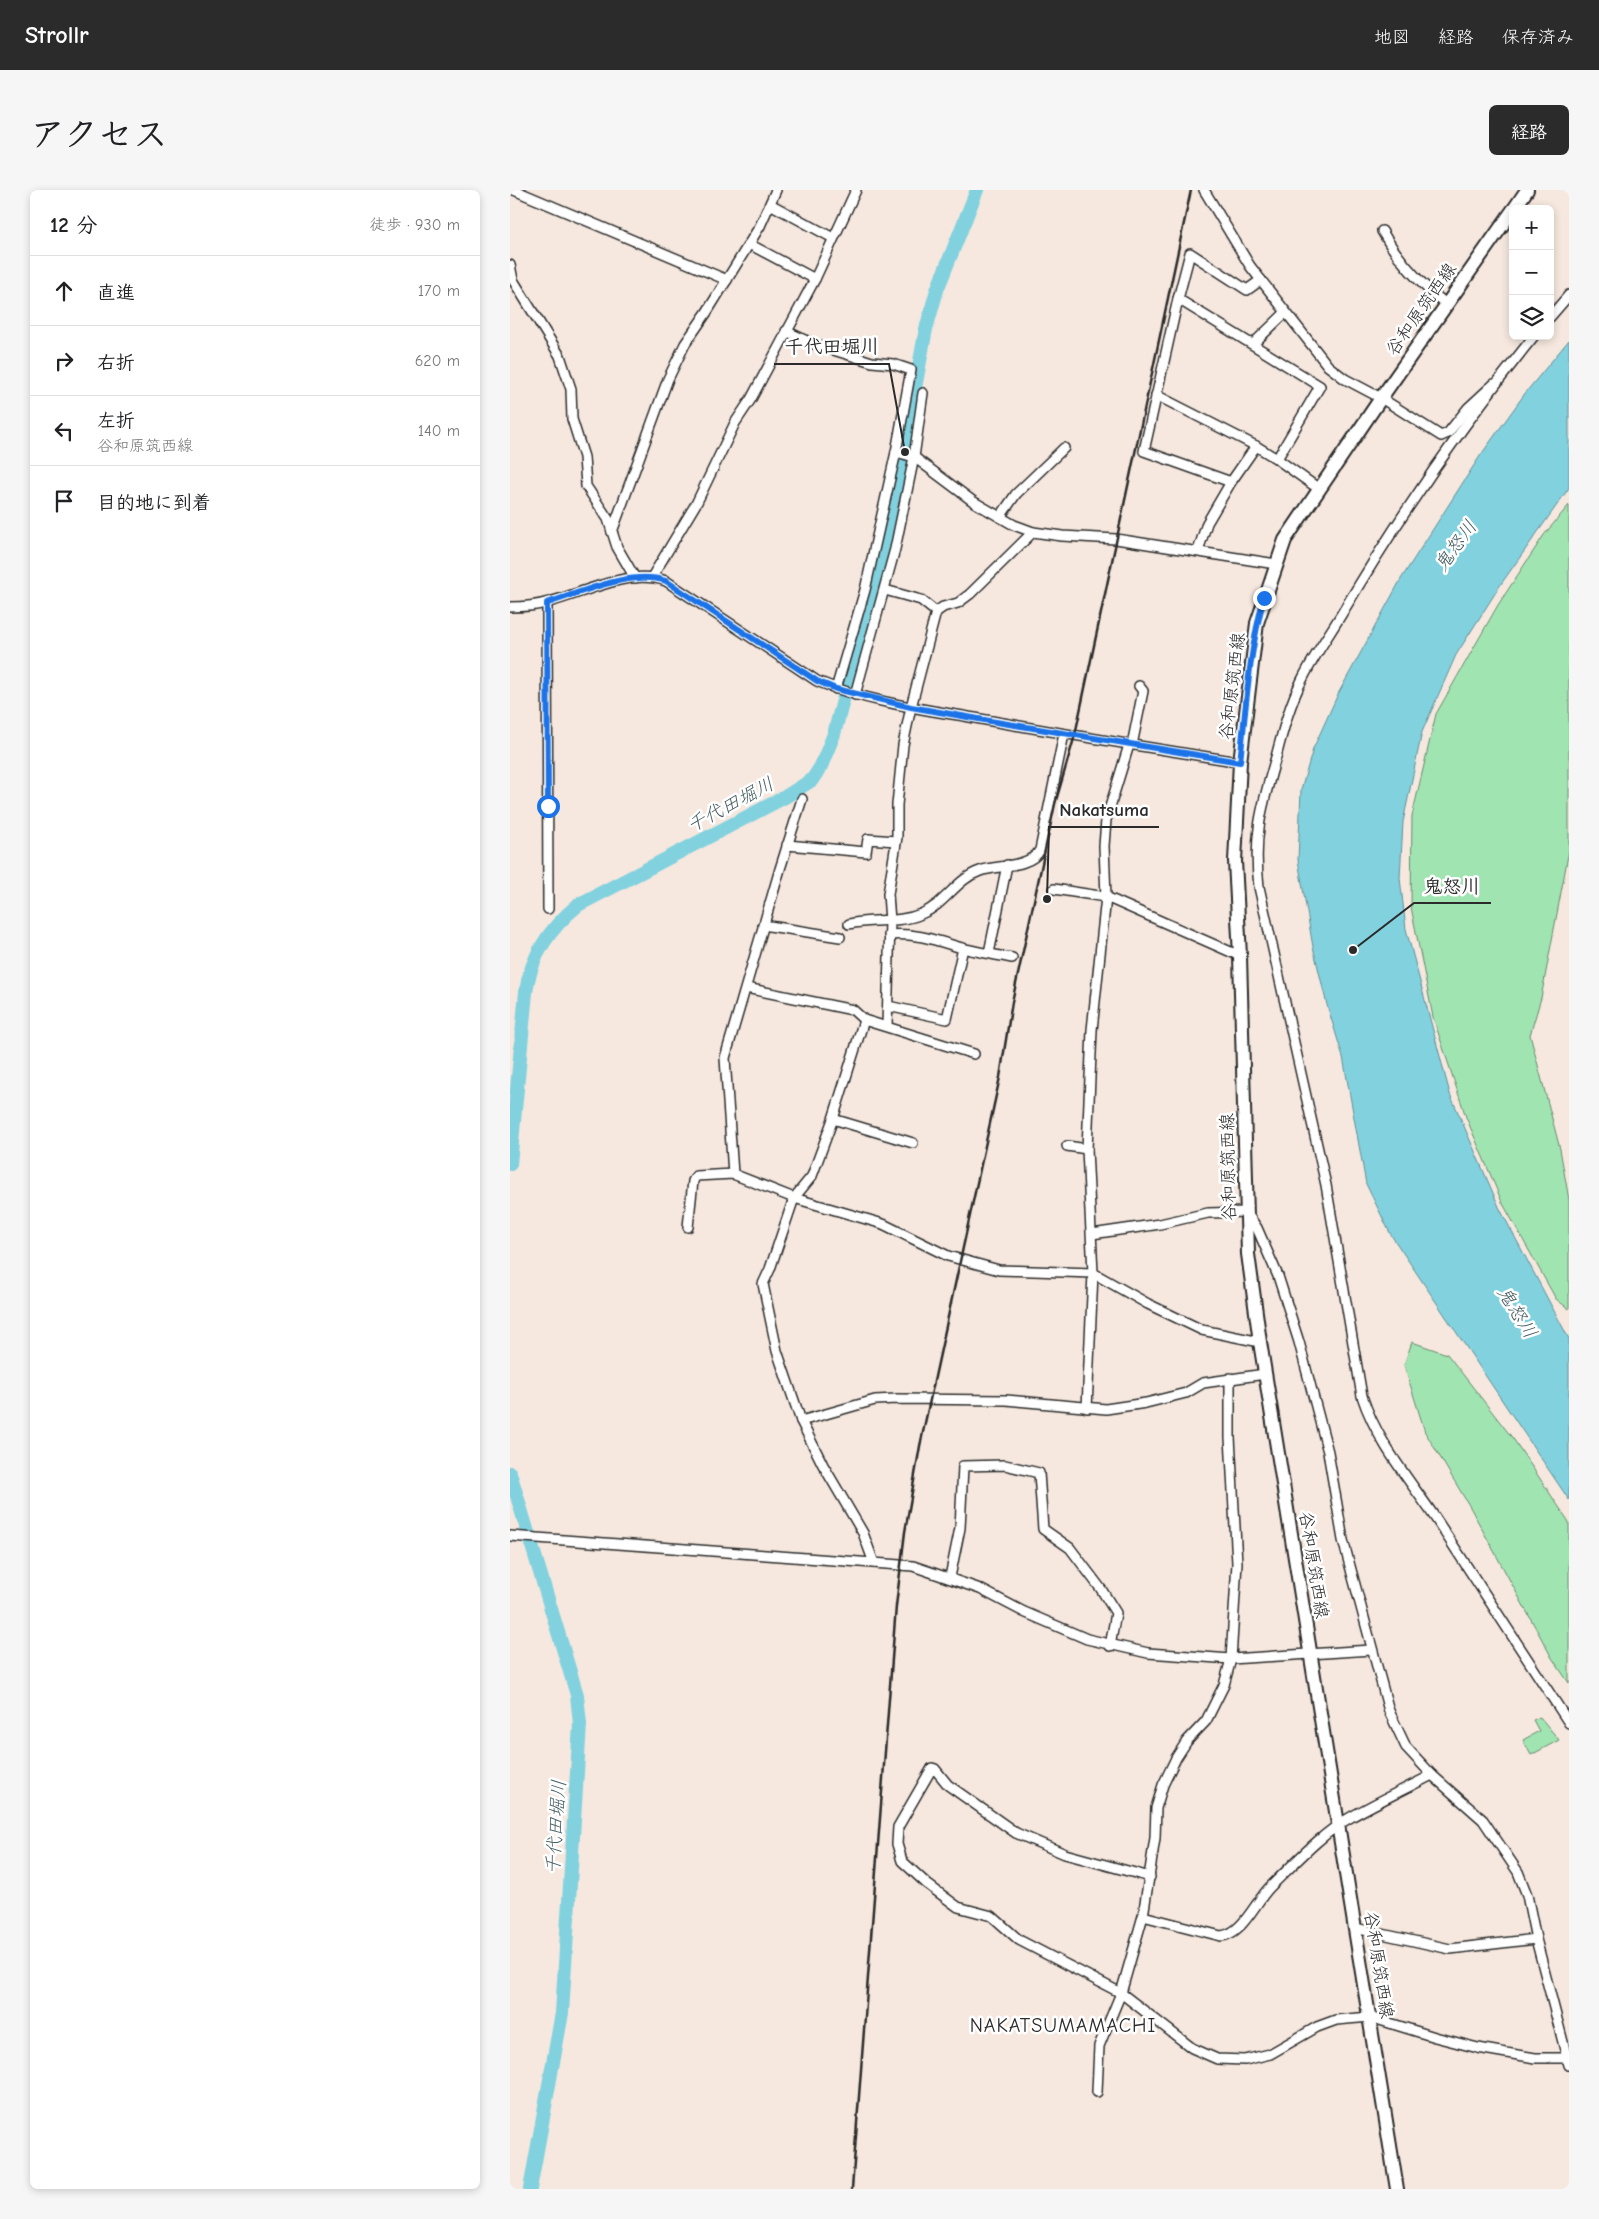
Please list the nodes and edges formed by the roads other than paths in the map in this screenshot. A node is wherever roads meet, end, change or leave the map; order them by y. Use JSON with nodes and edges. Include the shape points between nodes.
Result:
{"nodes":[{"id":1,"x":514,"y":190,"type":"edge"},
{"id":2,"x":540,"y":190,"type":"edge"},
{"id":3,"x":776,"y":190,"type":"edge"},
{"id":4,"x":856,"y":190,"type":"edge"},
{"id":5,"x":1204,"y":190,"type":"edge"},
{"id":6,"x":1527,"y":190,"type":"edge"},
{"id":7,"x":537,"y":199,"type":"junction"},
{"id":8,"x":770,"y":204,"type":"junction"},
{"id":9,"x":1516,"y":205,"type":"edge"},
{"id":10,"x":1509,"y":215,"type":"edge"},
{"id":11,"x":1382,"y":231,"type":"dead end"},
{"id":12,"x":833,"y":238,"type":"junction"},
{"id":13,"x":749,"y":244,"type":"junction"},
{"id":14,"x":510,"y":264,"type":"edge"},
{"id":15,"x":815,"y":278,"type":"junction"},
{"id":16,"x":726,"y":280,"type":"junction"},
{"id":17,"x":1261,"y":280,"type":"junction"},
{"id":18,"x":1569,"y":294,"type":"edge"},
{"id":19,"x":1178,"y":300,"type":"junction"},
{"id":20,"x":1446,"y":304,"type":"junction"},
{"id":21,"x":1554,"y":312,"type":"edge"},
{"id":22,"x":1285,"y":313,"type":"junction"},
{"id":23,"x":786,"y":331,"type":"junction"},
{"id":24,"x":1531,"y":340,"type":"edge"},
{"id":25,"x":1254,"y":344,"type":"junction"},
{"id":26,"x":1501,"y":380,"type":"junction"},
{"id":27,"x":923,"y":393,"type":"dead end"},
{"id":28,"x":1156,"y":394,"type":"junction"},
{"id":29,"x":1381,"y":398,"type":"junction"},
{"id":30,"x":1256,"y":446,"type":"junction"},
{"id":31,"x":1064,"y":448,"type":"dead end"},
{"id":32,"x":896,"y":452,"type":"junction"},
{"id":33,"x":914,"y":456,"type":"junction"},
{"id":34,"x":1277,"y":460,"type":"junction"},
{"id":35,"x":1231,"y":482,"type":"junction"},
{"id":36,"x":1319,"y":490,"type":"junction"},
{"id":37,"x":1000,"y":517,"type":"junction"},
{"id":38,"x":612,"y":532,"type":"junction"},
{"id":39,"x":1034,"y":532,"type":"junction"},
{"id":40,"x":1198,"y":551,"type":"junction"},
{"id":41,"x":1276,"y":564,"type":"junction"},
{"id":42,"x":652,"y":577,"type":"junction"},
{"id":43,"x":635,"y":578,"type":"junction"},
{"id":44,"x":885,"y":590,"type":"junction"},
{"id":45,"x":547,"y":603,"type":"junction"},
{"id":46,"x":510,"y":607,"type":"edge"},
{"id":47,"x":936,"y":612,"type":"junction"},
{"id":48,"x":1139,"y":686,"type":"dead end"},
{"id":49,"x":836,"y":689,"type":"junction"},
{"id":50,"x":855,"y":695,"type":"junction"},
{"id":51,"x":911,"y":707,"type":"junction"},
{"id":52,"x":1064,"y":734,"type":"junction"},
{"id":53,"x":1130,"y":745,"type":"junction"},
{"id":54,"x":1240,"y":762,"type":"junction"},
{"id":55,"x":802,"y":799,"type":"dead end"},
{"id":56,"x":896,"y":841,"type":"junction"},
{"id":57,"x":787,"y":846,"type":"junction"},
{"id":58,"x":1007,"y":865,"type":"junction"},
{"id":59,"x":1054,"y":889,"type":"dead end"},
{"id":60,"x":1106,"y":897,"type":"junction"},
{"id":61,"x":548,"y":909,"type":"dead end"},
{"id":62,"x":890,"y":921,"type":"junction"},
{"id":63,"x":849,"y":924,"type":"dead end"},
{"id":64,"x":764,"y":925,"type":"junction"},
{"id":65,"x":890,"y":935,"type":"junction"},
{"id":66,"x":840,"y":937,"type":"dead end"},
{"id":67,"x":963,"y":948,"type":"junction"},
{"id":68,"x":989,"y":954,"type":"junction"},
{"id":69,"x":1240,"y":956,"type":"junction"},
{"id":70,"x":1012,"y":958,"type":"dead end"},
{"id":71,"x":746,"y":988,"type":"junction"},
{"id":72,"x":888,"y":1006,"type":"junction"},
{"id":73,"x":864,"y":1020,"type":"junction"},
{"id":74,"x":887,"y":1026,"type":"junction"},
{"id":75,"x":974,"y":1054,"type":"dead end"},
{"id":76,"x":834,"y":1119,"type":"junction"},
{"id":77,"x":913,"y":1144,"type":"dead end"},
{"id":78,"x":1067,"y":1146,"type":"dead end"},
{"id":79,"x":1087,"y":1149,"type":"junction"},
{"id":80,"x":733,"y":1174,"type":"junction"},
{"id":81,"x":794,"y":1198,"type":"junction"},
{"id":82,"x":1246,"y":1212,"type":"junction"},
{"id":83,"x":688,"y":1227,"type":"dead end"},
{"id":84,"x":1092,"y":1234,"type":"junction"},
{"id":85,"x":1093,"y":1273,"type":"junction"},
{"id":86,"x":1260,"y":1342,"type":"junction"},
{"id":87,"x":1265,"y":1374,"type":"junction"},
{"id":88,"x":1230,"y":1378,"type":"junction"},
{"id":89,"x":1087,"y":1408,"type":"junction"},
{"id":90,"x":802,"y":1421,"type":"junction"},
{"id":91,"x":510,"y":1536,"type":"edge"},
{"id":92,"x":874,"y":1563,"type":"junction"},
{"id":93,"x":950,"y":1577,"type":"junction"},
{"id":94,"x":1110,"y":1646,"type":"junction"},
{"id":95,"x":1371,"y":1650,"type":"junction"},
{"id":96,"x":1310,"y":1653,"type":"junction"},
{"id":97,"x":1231,"y":1659,"type":"junction"},
{"id":98,"x":1569,"y":1723,"type":"edge"},
{"id":99,"x":1432,"y":1775,"type":"junction"},
{"id":100,"x":1337,"y":1825,"type":"junction"},
{"id":101,"x":1150,"y":1877,"type":"junction"},
{"id":102,"x":1143,"y":1916,"type":"junction"},
{"id":103,"x":1355,"y":1928,"type":"junction"},
{"id":104,"x":1536,"y":1939,"type":"junction"},
{"id":105,"x":1121,"y":1993,"type":"junction"},
{"id":106,"x":1370,"y":2017,"type":"junction"},
{"id":107,"x":1568,"y":2062,"type":"edge"},
{"id":108,"x":1097,"y":2092,"type":"dead end"},
{"id":109,"x":1397,"y":2189,"type":"edge"}],
"edges":[{"from":1,"to":7,"type":"street"},
{"from":2,"to":7,"type":"street"},
{"from":3,"to":8,"type":"street"},
{"from":4,"to":12,"type":"street"},
{"from":5,"to":17,"type":"street"},
{"from":6,"to":9,"type":"main road","name":"谷和原筑西線"},
{"from":7,"to":16,"type":"street"},
{"from":8,"to":12,"type":"street"},
{"from":8,"to":13,"type":"street"},
{"from":10,"to":20,"type":"main road","name":"谷和原筑西線"},
{"from":11,"to":20,"type":"street","via":[[1399,258],[1426,288]]},
{"from":12,"to":15,"type":"street"},
{"from":13,"to":15,"type":"street"},
{"from":13,"to":16,"type":"street"},
{"from":14,"to":38,"type":"street","via":[[513,280],[560,356],[570,389],[572,419],[584,457],[586,486],[608,519]]},
{"from":15,"to":23,"type":"street"},
{"from":16,"to":38,"type":"street","via":[[685,344],[668,379]]},
{"from":17,"to":19,"type":"street","via":[[1247,290],[1190,253]]},
{"from":17,"to":22,"type":"street"},
{"from":18,"to":21,"type":"street"},
{"from":19,"to":25,"type":"street"},
{"from":19,"to":28,"type":"street"},
{"from":20,"to":29,"type":"main road","name":"谷和原筑西線"},
{"from":22,"to":25,"type":"street"},
{"from":22,"to":29,"type":"street","via":[[1328,366]]},
{"from":23,"to":32,"type":"street","via":[[872,362],[911,370]]},
{"from":23,"to":42,"type":"street","via":[[735,423],[697,502]]},
{"from":24,"to":26,"type":"street"},
{"from":25,"to":34,"type":"street","via":[[1320,386]]},
{"from":26,"to":29,"type":"street","via":[[1482,394],[1448,434],[1441,436]]},
{"from":26,"to":98,"type":"street","via":[[1418,490],[1303,678],[1287,716],[1266,788],[1257,834],[1256,862],[1326,1185],[1362,1396],[1370,1419]]},
{"from":27,"to":33,"type":"street"},
{"from":28,"to":30,"type":"street"},
{"from":28,"to":35,"type":"street","via":[[1144,451]]},
{"from":29,"to":36,"type":"main road","name":"谷和原筑西線"},
{"from":30,"to":34,"type":"street"},
{"from":30,"to":35,"type":"street"},
{"from":31,"to":37,"type":"street","via":[[1016,494]]},
{"from":32,"to":33,"type":"street"},
{"from":32,"to":49,"type":"street","via":[[865,590]]},
{"from":33,"to":37,"type":"street","via":[[974,502]]},
{"from":33,"to":44,"type":"street"},
{"from":34,"to":36,"type":"street"},
{"from":35,"to":40,"type":"street","via":[[1207,523]]},
{"from":36,"to":41,"type":"main road","name":"谷和原筑西線","via":[[1285,540]]},
{"from":37,"to":39,"type":"street"},
{"from":38,"to":43,"type":"street"},
{"from":39,"to":40,"type":"street"},
{"from":39,"to":47,"type":"street","via":[[970,594]]},
{"from":40,"to":41,"type":"street"},
{"from":41,"to":54,"type":"main road","name":"谷和原筑西線","via":[[1257,623]]},
{"from":42,"to":43,"type":"street"},
{"from":42,"to":49,"type":"street","via":[[666,581],[817,681]]},
{"from":43,"to":45,"type":"street"},
{"from":44,"to":47,"type":"street","via":[[921,600]]},
{"from":44,"to":50,"type":"street"},
{"from":45,"to":46,"type":"street"},
{"from":45,"to":61,"type":"street"},
{"from":47,"to":51,"type":"street"},
{"from":48,"to":53,"type":"street","via":[[1142,691]]},
{"from":49,"to":50,"type":"street"},
{"from":50,"to":51,"type":"street"},
{"from":51,"to":52,"type":"street"},
{"from":51,"to":56,"type":"street","via":[[903,746]]},
{"from":52,"to":53,"type":"street"},
{"from":52,"to":58,"type":"street","via":[[1040,850],[1036,856]]},
{"from":53,"to":54,"type":"street"},
{"from":53,"to":60,"type":"street","via":[[1106,820]]},
{"from":54,"to":69,"type":"main road","name":"谷和原筑西線","via":[[1235,862]]},
{"from":55,"to":57,"type":"street"},
{"from":56,"to":57,"type":"street","via":[[868,839],[866,852]]},
{"from":56,"to":62,"type":"street","via":[[888,894]]},
{"from":57,"to":64,"type":"street"},
{"from":58,"to":62,"type":"street","via":[[967,876],[923,914]]},
{"from":58,"to":68,"type":"street"},
{"from":59,"to":60,"type":"street"},
{"from":60,"to":69,"type":"street"},
{"from":60,"to":79,"type":"street","via":[[1092,1030]]},
{"from":62,"to":63,"type":"street"},
{"from":62,"to":65,"type":"street"},
{"from":64,"to":66,"type":"street"},
{"from":64,"to":71,"type":"street"},
{"from":65,"to":67,"type":"street","via":[[927,938]]},
{"from":65,"to":72,"type":"street"},
{"from":67,"to":68,"type":"street"},
{"from":67,"to":72,"type":"street","via":[[947,1019]]},
{"from":68,"to":70,"type":"street"},
{"from":69,"to":82,"type":"main road","name":"谷和原筑西線"},
{"from":71,"to":73,"type":"street","via":[[853,1010]]},
{"from":71,"to":80,"type":"street","via":[[725,1058]]},
{"from":72,"to":74,"type":"street"},
{"from":73,"to":74,"type":"street"},
{"from":73,"to":76,"type":"street"},
{"from":74,"to":75,"type":"street"},
{"from":76,"to":77,"type":"street"},
{"from":76,"to":81,"type":"street","via":[[812,1176]]},
{"from":78,"to":79,"type":"street"},
{"from":79,"to":84,"type":"street"},
{"from":80,"to":81,"type":"street"},
{"from":80,"to":83,"type":"street","via":[[696,1176]]},
{"from":81,"to":85,"type":"street","via":[[883,1224],[948,1256],[999,1270]]},
{"from":81,"to":90,"type":"street","via":[[763,1284],[777,1351]]},
{"from":82,"to":84,"type":"street","via":[[1208,1213]]},
{"from":82,"to":86,"type":"main road","name":"谷和原筑西線","via":[[1248,1254]]},
{"from":82,"to":95,"type":"street","via":[[1257,1228],[1278,1276],[1299,1342],[1328,1452],[1343,1540]]},
{"from":84,"to":85,"type":"street"},
{"from":85,"to":86,"type":"street","via":[[1202,1330]]},
{"from":85,"to":89,"type":"street"},
{"from":86,"to":87,"type":"main road","name":"谷和原筑西線"},
{"from":87,"to":88,"type":"street"},
{"from":87,"to":96,"type":"main road","name":"谷和原筑西線"},
{"from":88,"to":89,"type":"street","via":[[1203,1383],[1186,1393],[1146,1403],[1106,1409]]},
{"from":88,"to":97,"type":"street","via":[[1237,1563]]},
{"from":89,"to":90,"type":"street","via":[[1006,1400],[897,1398],[875,1400]]},
{"from":90,"to":92,"type":"street","via":[[823,1465],[863,1533]]},
{"from":91,"to":92,"type":"street"},
{"from":92,"to":93,"type":"street","via":[[913,1566]]},
{"from":93,"to":94,"type":"street","via":[[1041,1620]]},
{"from":93,"to":94,"type":"street","via":[[960,1528],[963,1466],[1005,1465],[1039,1472],[1043,1529],[1070,1548],[1116,1613]]},
{"from":94,"to":97,"type":"street","via":[[1148,1653]]},
{"from":95,"to":96,"type":"street"},
{"from":95,"to":99,"type":"street","via":[[1389,1712],[1406,1747]]},
{"from":96,"to":97,"type":"street"},
{"from":96,"to":100,"type":"main road","name":"谷和原筑西線"},
{"from":97,"to":101,"type":"street","via":[[1224,1685],[1206,1721],[1187,1741],[1163,1785],[1156,1808]]},
{"from":99,"to":100,"type":"street"},
{"from":99,"to":104,"type":"street","via":[[1483,1820],[1518,1872],[1527,1895]]},
{"from":100,"to":102,"type":"street","via":[[1262,1895],[1230,1935],[1221,1936]]},
{"from":100,"to":103,"type":"main road","name":"谷和原筑西線"},
{"from":101,"to":102,"type":"street"},
{"from":101,"to":105,"type":"street","via":[[1064,1854],[1016,1832],[948,1785],[932,1768],[898,1827],[897,1844],[902,1861],[927,1884],[958,1907],[992,1916],[1019,1940]]},
{"from":102,"to":105,"type":"street"},
{"from":103,"to":104,"type":"street","via":[[1450,1949]]},
{"from":103,"to":106,"type":"main road","name":"谷和原筑西線"},
{"from":104,"to":107,"type":"street"},
{"from":105,"to":106,"type":"street","via":[[1192,2048],[1217,2058],[1246,2060],[1270,2054],[1317,2027],[1336,2020]]},
{"from":105,"to":108,"type":"street","via":[[1099,2046]]},
{"from":106,"to":107,"type":"street","via":[[1478,2048]]},
{"from":106,"to":109,"type":"main road","name":"谷和原筑西線"}]}
